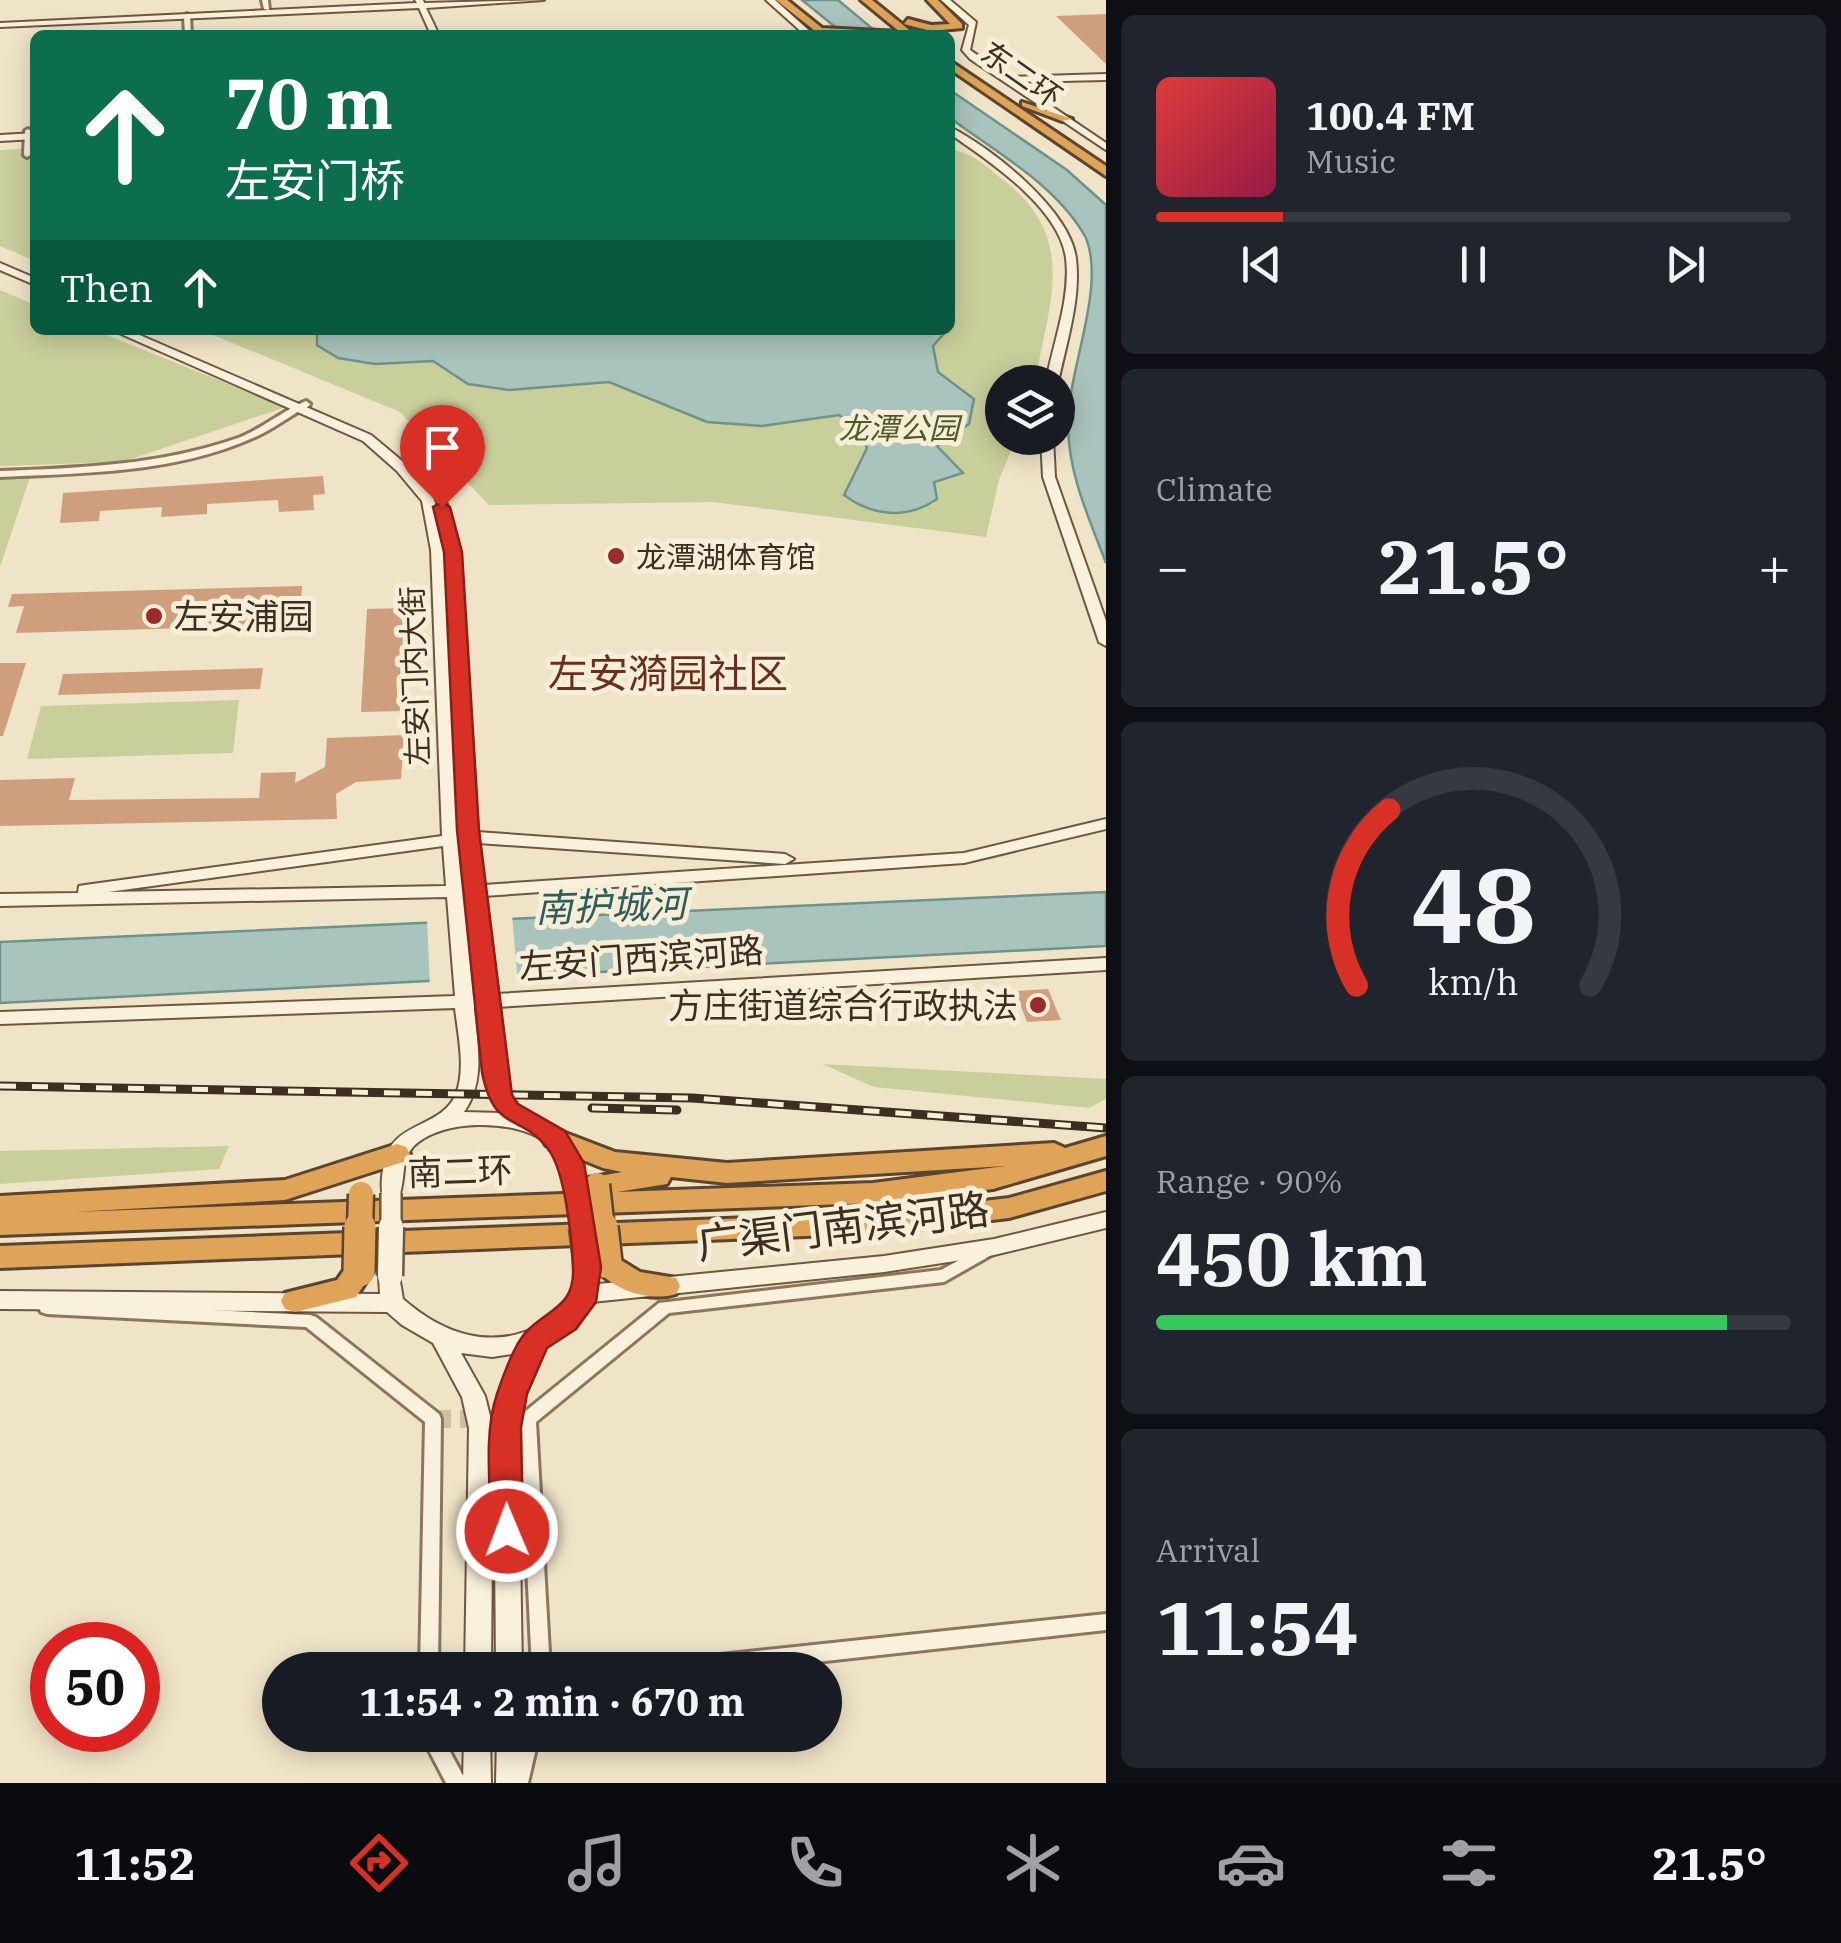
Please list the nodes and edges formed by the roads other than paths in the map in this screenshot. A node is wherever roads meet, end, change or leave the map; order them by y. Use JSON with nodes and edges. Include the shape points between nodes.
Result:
{"nodes":[{"id":1,"x":185,"y":0,"type":"edge"},
{"id":2,"x":470,"y":0,"type":"edge"},
{"id":3,"x":540,"y":0,"type":"edge"},
{"id":4,"x":594,"y":0,"type":"edge"},
{"id":5,"x":630,"y":0,"type":"edge"},
{"id":6,"x":770,"y":0,"type":"edge"},
{"id":7,"x":783,"y":0,"type":"edge"},
{"id":8,"x":866,"y":0,"type":"edge"},
{"id":9,"x":880,"y":0,"type":"edge"},
{"id":10,"x":934,"y":0,"type":"edge"},
{"id":11,"x":945,"y":0,"type":"edge"},
{"id":12,"x":420,"y":2,"type":"edge"},
{"id":13,"x":266,"y":4,"type":"edge"},
{"id":14,"x":187,"y":14,"type":"junction"},
{"id":15,"x":887,"y":18,"type":"junction"},
{"id":16,"x":0,"y":22,"type":"edge"},
{"id":17,"x":908,"y":22,"type":"junction"},
{"id":18,"x":188,"y":30,"type":"edge"},
{"id":19,"x":432,"y":30,"type":"edge"},
{"id":20,"x":804,"y":30,"type":"edge"},
{"id":21,"x":829,"y":30,"type":"edge"},
{"id":22,"x":878,"y":30,"type":"edge"},
{"id":23,"x":904,"y":30,"type":"edge"},
{"id":24,"x":918,"y":30,"type":"edge"},
{"id":25,"x":955,"y":52,"type":"edge"},
{"id":26,"x":955,"y":60,"type":"edge"},
{"id":27,"x":955,"y":60,"type":"edge"},
{"id":28,"x":1106,"y":77,"type":"edge"},
{"id":29,"x":1006,"y":80,"type":"junction"},
{"id":30,"x":1026,"y":104,"type":"junction"},
{"id":31,"x":1066,"y":119,"type":"junction"},
{"id":32,"x":955,"y":134,"type":"edge"},
{"id":33,"x":30,"y":135,"type":"edge"},
{"id":34,"x":0,"y":138,"type":"edge"},
{"id":35,"x":1106,"y":147,"type":"edge"},
{"id":36,"x":26,"y":155,"type":"dead end"},
{"id":37,"x":1106,"y":159,"type":"edge"},
{"id":38,"x":1106,"y":172,"type":"edge"},
{"id":39,"x":0,"y":266,"type":"edge"},
{"id":40,"x":0,"y":277,"type":"edge"},
{"id":41,"x":30,"y":280,"type":"edge"},
{"id":42,"x":30,"y":291,"type":"edge"},
{"id":43,"x":130,"y":335,"type":"edge"},
{"id":44,"x":153,"y":335,"type":"edge"},
{"id":45,"x":1055,"y":365,"type":"edge"},
{"id":46,"x":303,"y":405,"type":"junction"},
{"id":47,"x":1048,"y":455,"type":"edge"},
{"id":48,"x":0,"y":474,"type":"edge"},
{"id":49,"x":1106,"y":642,"type":"edge"},
{"id":50,"x":1106,"y":824,"type":"edge"},
{"id":51,"x":460,"y":837,"type":"junction"},
{"id":52,"x":845,"y":864,"type":"junction"},
{"id":53,"x":0,"y":899,"type":"edge"},
{"id":54,"x":468,"y":900,"type":"junction"},
{"id":55,"x":1106,"y":964,"type":"edge"},
{"id":56,"x":476,"y":995,"type":"junction"},
{"id":57,"x":0,"y":1018,"type":"edge"},
{"id":58,"x":520,"y":1120,"type":"junction"},
{"id":59,"x":446,"y":1122,"type":"junction"},
{"id":60,"x":555,"y":1138,"type":"junction"},
{"id":61,"x":1102,"y":1148,"type":"edge"},
{"id":62,"x":397,"y":1154,"type":"junction"},
{"id":63,"x":727,"y":1173,"type":"junction"},
{"id":64,"x":1106,"y":1181,"type":"edge"},
{"id":65,"x":587,"y":1185,"type":"junction"},
{"id":66,"x":286,"y":1190,"type":"junction"},
{"id":67,"x":0,"y":1206,"type":"edge"},
{"id":68,"x":1106,"y":1220,"type":"edge"},
{"id":69,"x":0,"y":1225,"type":"edge"},
{"id":70,"x":994,"y":1247,"type":"junction"},
{"id":71,"x":0,"y":1257,"type":"edge"},
{"id":72,"x":596,"y":1265,"type":"junction"},
{"id":73,"x":666,"y":1286,"type":"junction"},
{"id":74,"x":586,"y":1294,"type":"junction"},
{"id":75,"x":0,"y":1302,"type":"edge"},
{"id":76,"x":296,"y":1302,"type":"junction"},
{"id":77,"x":392,"y":1303,"type":"junction"},
{"id":78,"x":443,"y":1340,"type":"junction"},
{"id":79,"x":536,"y":1340,"type":"junction"},
{"id":80,"x":1106,"y":1622,"type":"edge"},
{"id":81,"x":428,"y":1652,"type":"edge"},
{"id":82,"x":478,"y":1652,"type":"edge"},
{"id":83,"x":509,"y":1652,"type":"edge"},
{"id":84,"x":540,"y":1652,"type":"edge"},
{"id":85,"x":830,"y":1652,"type":"edge"},
{"id":86,"x":440,"y":1752,"type":"edge"},
{"id":87,"x":478,"y":1752,"type":"edge"},
{"id":88,"x":510,"y":1752,"type":"edge"},
{"id":89,"x":526,"y":1752,"type":"edge"},
{"id":90,"x":457,"y":1783,"type":"edge"},
{"id":91,"x":477,"y":1783,"type":"edge"},
{"id":92,"x":510,"y":1783,"type":"edge"},
{"id":93,"x":518,"y":1783,"type":"edge"}],
"edges":[{"from":1,"to":14,"type":"street"},
{"from":2,"to":12,"type":"street"},
{"from":3,"to":12,"type":"street"},
{"from":4,"to":5,"type":"street"},
{"from":6,"to":20,"type":"street"},
{"from":7,"to":21,"type":"highway"},
{"from":8,"to":15,"type":"highway"},
{"from":9,"to":17,"type":"highway"},
{"from":10,"to":17,"type":"highway","via":[[958,26]]},
{"from":10,"to":25,"type":"highway","via":[[968,26]]},
{"from":11,"to":29,"type":"street","via":[[973,24],[966,50]]},
{"from":12,"to":13,"type":"street"},
{"from":12,"to":14,"type":"street"},
{"from":12,"to":19,"type":"street"},
{"from":13,"to":14,"type":"street"},
{"from":14,"to":16,"type":"street"},
{"from":14,"to":18,"type":"street"},
{"from":15,"to":22,"type":"highway"},
{"from":15,"to":23,"type":"highway"},
{"from":17,"to":24,"type":"highway"},
{"from":26,"to":30,"type":"highway","name":"东二环"},
{"from":27,"to":38,"type":"highway","name":"东二环"},
{"from":28,"to":29,"type":"street"},
{"from":29,"to":31,"type":"street"},
{"from":30,"to":31,"type":"highway"},
{"from":30,"to":37,"type":"highway","name":"东二环"},
{"from":31,"to":35,"type":"street"},
{"from":32,"to":45,"type":"street","via":[[1020,183],[1059,227],[1071,254]]},
{"from":33,"to":34,"type":"street"},
{"from":33,"to":36,"type":"street"},
{"from":39,"to":41,"type":"street"},
{"from":40,"to":42,"type":"street"},
{"from":43,"to":46,"type":"street","name":"左安门内大街"},
{"from":44,"to":46,"type":"street","name":"左安门内大街"},
{"from":46,"to":48,"type":"street","via":[[250,437],[159,464]]},
{"from":46,"to":51,"type":"street","name":"左安门内大街","via":[[367,438],[428,500],[438,550]]},
{"from":47,"to":49,"type":"street","via":[[1049,478]]},
{"from":50,"to":52,"type":"street","via":[[964,858]]},
{"from":51,"to":52,"type":"street"},
{"from":51,"to":53,"type":"street"},
{"from":51,"to":54,"type":"street","name":"左安门内大街"},
{"from":52,"to":54,"type":"street"},
{"from":53,"to":54,"type":"street"},
{"from":54,"to":56,"type":"street","name":"左安门内大街"},
{"from":55,"to":56,"type":"street","name":"左安门西滨河路"},
{"from":56,"to":57,"type":"street","name":"左安门西滨河路"},
{"from":56,"to":58,"type":"street","via":[[500,1096]]},
{"from":56,"to":59,"type":"street","via":[[470,1084]]},
{"from":58,"to":59,"type":"street"},
{"from":58,"to":60,"type":"street"},
{"from":59,"to":62,"type":"street","via":[[411,1137]]},
{"from":60,"to":63,"type":"highway","via":[[612,1162]]},
{"from":60,"to":65,"type":"street"},
{"from":61,"to":63,"type":"highway"},
{"from":61,"to":69,"type":"highway","name":"南二环","via":[[993,1179],[889,1192]]},
{"from":62,"to":66,"type":"highway"},
{"from":62,"to":77,"type":"street","bridge":true},
{"from":63,"to":65,"type":"highway"},
{"from":64,"to":71,"type":"highway","name":"南二环","via":[[950,1218],[881,1223]]},
{"from":65,"to":72,"type":"highway","bridge":true},
{"from":66,"to":67,"type":"highway"},
{"from":66,"to":76,"type":"highway","bridge":true,"via":[[336,1186],[361,1194],[359,1272],[346,1289]]},
{"from":68,"to":70,"type":"street","name":"广渠门南滨河路"},
{"from":70,"to":73,"type":"street","name":"广渠门南滨河路"},
{"from":70,"to":84,"type":"street","via":[[944,1276],[665,1307],[528,1419]]},
{"from":72,"to":73,"type":"highway","via":[[634,1282]]},
{"from":72,"to":74,"type":"street"},
{"from":73,"to":74,"type":"street","name":"广渠门南滨河路"},
{"from":74,"to":79,"type":"street","via":[[566,1321]]},
{"from":75,"to":76,"type":"street"},
{"from":75,"to":81,"type":"street","via":[[310,1320],[433,1419]]},
{"from":76,"to":77,"type":"street"},
{"from":77,"to":78,"type":"street","via":[[416,1327]]},
{"from":78,"to":79,"type":"street","via":[[472,1349]]},
{"from":78,"to":82,"type":"street","via":[[473,1396],[481,1428]]},
{"from":79,"to":83,"type":"street","via":[[512,1394],[506,1427]]},
{"from":80,"to":85,"type":"street"},
{"from":86,"to":90,"type":"street"},
{"from":87,"to":91,"type":"street"},
{"from":88,"to":92,"type":"street"},
{"from":89,"to":93,"type":"street"}]}
